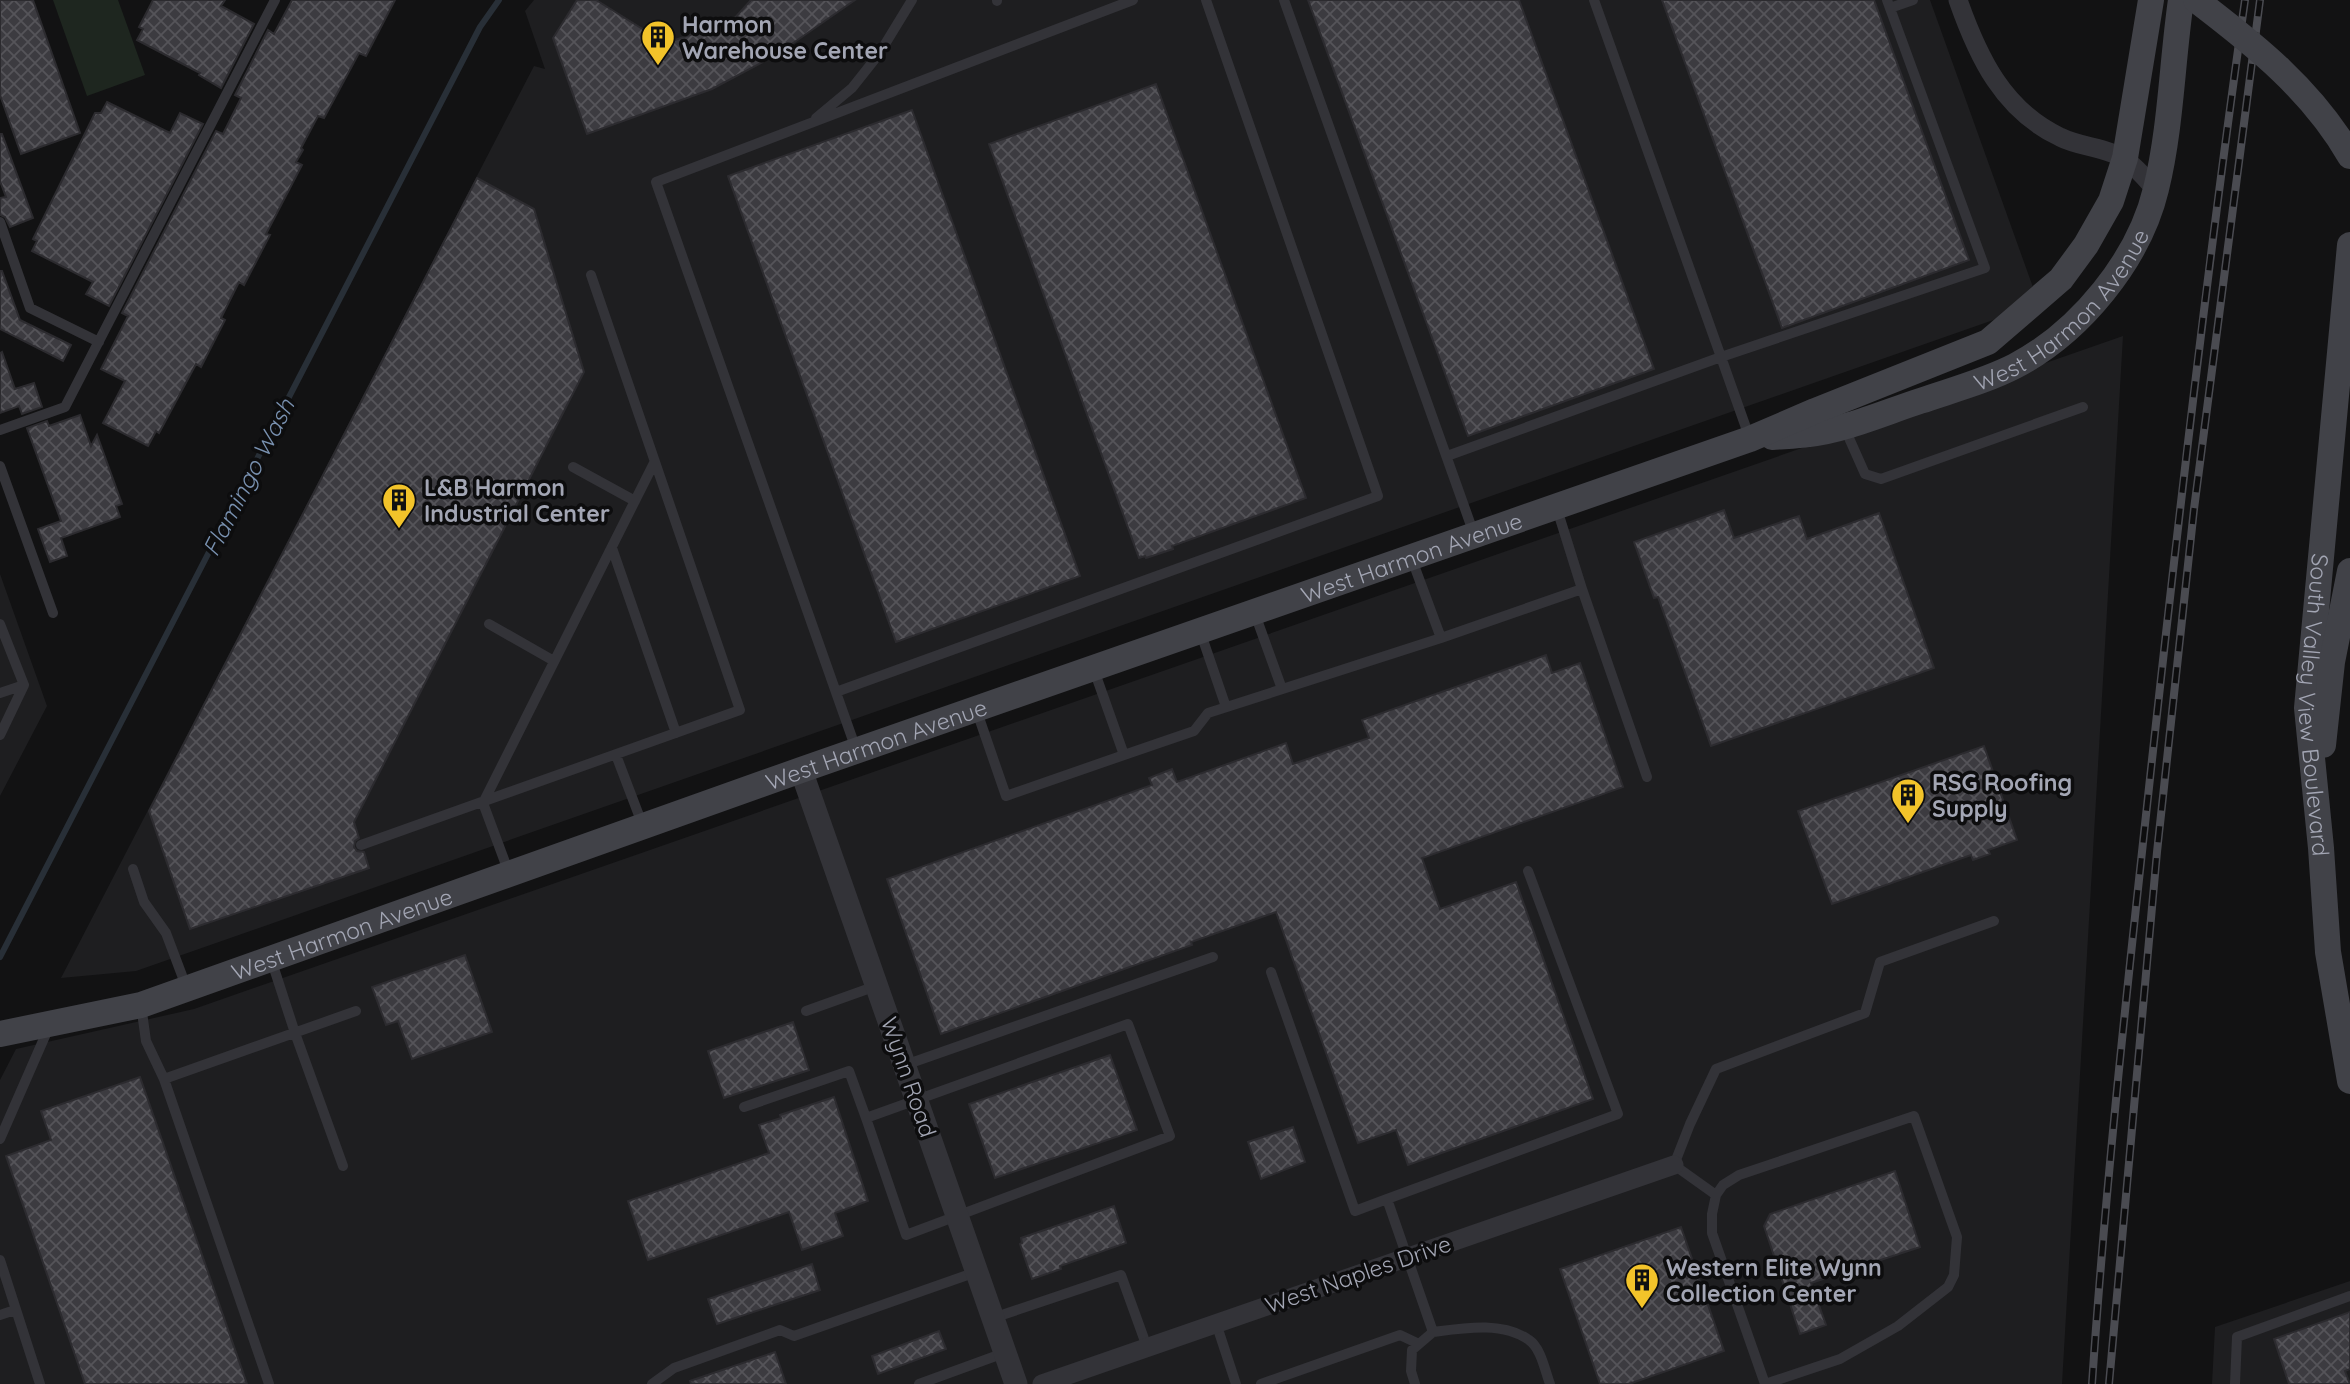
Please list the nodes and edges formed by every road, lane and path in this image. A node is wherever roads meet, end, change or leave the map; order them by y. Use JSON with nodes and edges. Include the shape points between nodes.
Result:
{"nodes":[{"id":1,"x":275,"y":0,"type":"edge"},
{"id":2,"x":912,"y":0,"type":"edge"},
{"id":3,"x":1133,"y":0,"type":"edge"},
{"id":4,"x":1206,"y":0,"type":"edge"},
{"id":5,"x":1284,"y":0,"type":"edge"},
{"id":6,"x":1594,"y":0,"type":"edge"},
{"id":7,"x":1913,"y":0,"type":"edge"},
{"id":8,"x":1958,"y":0,"type":"edge"},
{"id":9,"x":2151,"y":0,"type":"edge"},
{"id":10,"x":2181,"y":0,"type":"edge"},
{"id":11,"x":2196,"y":0,"type":"edge"},
{"id":12,"x":1889,"y":4,"type":"edge"},
{"id":13,"x":810,"y":124,"type":"junction"},
{"id":14,"x":2350,"y":156,"type":"edge"},
{"id":15,"x":2125,"y":158,"type":"junction"},
{"id":16,"x":2156,"y":190,"type":"junction"},
{"id":17,"x":0,"y":222,"type":"edge"},
{"id":18,"x":2350,"y":245,"type":"edge"},
{"id":19,"x":591,"y":275,"type":"dead end"},
{"id":20,"x":99,"y":342,"type":"junction"},
{"id":21,"x":1720,"y":357,"type":"junction"},
{"id":22,"x":2083,"y":407,"type":"dead end"},
{"id":23,"x":1839,"y":414,"type":"junction"},
{"id":24,"x":0,"y":430,"type":"edge"},
{"id":25,"x":1750,"y":439,"type":"junction"},
{"id":26,"x":1447,"y":456,"type":"junction"},
{"id":27,"x":654,"y":463,"type":"junction"},
{"id":28,"x":0,"y":466,"type":"edge"},
{"id":29,"x":573,"y":467,"type":"dead end"},
{"id":30,"x":635,"y":501,"type":"junction"},
{"id":31,"x":1557,"y":506,"type":"junction"},
{"id":32,"x":1475,"y":535,"type":"junction"},
{"id":33,"x":612,"y":548,"type":"junction"},
{"id":34,"x":1410,"y":558,"type":"junction"},
{"id":35,"x":2350,"y":571,"type":"edge"},
{"id":36,"x":1582,"y":589,"type":"junction"},
{"id":37,"x":1255,"y":612,"type":"junction"},
{"id":38,"x":53,"y":613,"type":"dead end"},
{"id":39,"x":0,"y":624,"type":"edge"},
{"id":40,"x":489,"y":624,"type":"dead end"},
{"id":41,"x":1200,"y":631,"type":"junction"},
{"id":42,"x":1441,"y":638,"type":"junction"},
{"id":43,"x":554,"y":661,"type":"junction"},
{"id":44,"x":1093,"y":668,"type":"junction"},
{"id":45,"x":24,"y":685,"type":"junction"},
{"id":46,"x":1282,"y":689,"type":"junction"},
{"id":47,"x":836,"y":692,"type":"junction"},
{"id":48,"x":0,"y":693,"type":"edge"},
{"id":49,"x":1226,"y":707,"type":"junction"},
{"id":50,"x":976,"y":709,"type":"junction"},
{"id":51,"x":676,"y":733,"type":"junction"},
{"id":52,"x":0,"y":735,"type":"edge"},
{"id":53,"x":856,"y":751,"type":"junction"},
{"id":54,"x":616,"y":755,"type":"junction"},
{"id":55,"x":1124,"y":755,"type":"junction"},
{"id":56,"x":802,"y":769,"type":"junction"},
{"id":57,"x":1647,"y":777,"type":"dead end"},
{"id":58,"x":483,"y":803,"type":"junction"},
{"id":59,"x":643,"y":826,"type":"junction"},
{"id":60,"x":361,"y":845,"type":"dead end"},
{"id":61,"x":2321,"y":848,"type":"junction"},
{"id":62,"x":133,"y":869,"type":"dead end"},
{"id":63,"x":1528,"y":871,"type":"dead end"},
{"id":64,"x":509,"y":874,"type":"junction"},
{"id":65,"x":1994,"y":921,"type":"dead end"},
{"id":66,"x":1213,"y":957,"type":"dead end"},
{"id":67,"x":271,"y":959,"type":"junction"},
{"id":68,"x":1271,"y":972,"type":"dead end"},
{"id":69,"x":877,"y":986,"type":"junction"},
{"id":70,"x":187,"y":988,"type":"junction"},
{"id":71,"x":141,"y":1005,"type":"junction"},
{"id":72,"x":356,"y":1011,"type":"dead end"},
{"id":73,"x":806,"y":1011,"type":"dead end"},
{"id":74,"x":51,"y":1023,"type":"junction"},
{"id":75,"x":295,"y":1033,"type":"junction"},
{"id":76,"x":0,"y":1034,"type":"edge"},
{"id":77,"x":904,"y":1065,"type":"junction"},
{"id":78,"x":164,"y":1079,"type":"junction"},
{"id":79,"x":2350,"y":1081,"type":"edge"},
{"id":80,"x":916,"y":1098,"type":"junction"},
{"id":81,"x":744,"y":1107,"type":"dead end"},
{"id":82,"x":866,"y":1118,"type":"junction"},
{"id":83,"x":0,"y":1139,"type":"edge"},
{"id":84,"x":1674,"y":1165,"type":"junction"},
{"id":85,"x":343,"y":1166,"type":"dead end"},
{"id":86,"x":1716,"y":1195,"type":"junction"},
{"id":87,"x":1387,"y":1199,"type":"junction"},
{"id":88,"x":958,"y":1216,"type":"junction"},
{"id":89,"x":1407,"y":1256,"type":"junction"},
{"id":90,"x":0,"y":1259,"type":"edge"},
{"id":91,"x":977,"y":1272,"type":"junction"},
{"id":92,"x":2350,"y":1296,"type":"edge"},
{"id":93,"x":15,"y":1310,"type":"junction"},
{"id":94,"x":0,"y":1315,"type":"edge"},
{"id":95,"x":993,"y":1319,"type":"junction"},
{"id":96,"x":1216,"y":1323,"type":"junction"},
{"id":97,"x":1433,"y":1332,"type":"junction"},
{"id":98,"x":1419,"y":1344,"type":"junction"},
{"id":99,"x":1147,"y":1347,"type":"junction"},
{"id":100,"x":1005,"y":1353,"type":"junction"},
{"id":101,"x":40,"y":1384,"type":"edge"},
{"id":102,"x":269,"y":1384,"type":"edge"},
{"id":103,"x":652,"y":1384,"type":"edge"},
{"id":104,"x":919,"y":1384,"type":"edge"},
{"id":105,"x":1016,"y":1384,"type":"edge"},
{"id":106,"x":1042,"y":1384,"type":"edge"},
{"id":107,"x":1236,"y":1384,"type":"edge"},
{"id":108,"x":1261,"y":1384,"type":"edge"},
{"id":109,"x":1415,"y":1384,"type":"edge"},
{"id":110,"x":1550,"y":1384,"type":"edge"},
{"id":111,"x":2235,"y":1384,"type":"edge"}],
"edges":[{"from":1,"to":20,"type":"lane"},
{"from":2,"to":13,"type":"lane","via":[[852,88]]},
{"from":3,"to":13,"type":"lane"},
{"from":4,"to":47,"type":"lane","via":[[1378,496]]},
{"from":5,"to":26,"type":"lane"},
{"from":6,"to":21,"type":"lane"},
{"from":7,"to":12,"type":"lane"},
{"from":8,"to":15,"type":"street","via":[[1989,74],[2027,116],[2061,138]]},
{"from":9,"to":15,"type":"main road","name":"West Harmon Avenue"},
{"from":10,"to":16,"type":"main road","name":"West Harmon Avenue"},
{"from":11,"to":14,"type":"main road","bridge":true,"via":[[2295,83],[2335,130]]},
{"from":12,"to":21,"type":"lane","via":[[1985,268]]},
{"from":13,"to":47,"type":"lane","via":[[656,182]]},
{"from":15,"to":16,"type":"street"},
{"from":15,"to":23,"type":"main road","name":"West Harmon Avenue","via":[[2111,201],[2087,245],[2061,279],[2010,325],[1988,342]]},
{"from":16,"to":23,"type":"main road","name":"West Harmon Avenue","via":[[2122,265],[2076,324],[2053,342],[1989,377]]},
{"from":17,"to":20,"type":"lane","via":[[30,307]]},
{"from":18,"to":61,"type":"main road","name":"South Valley View Boulevard","via":[[2307,708]]},
{"from":19,"to":27,"type":"lane"},
{"from":20,"to":24,"type":"lane","via":[[65,407]]},
{"from":21,"to":25,"type":"lane"},
{"from":21,"to":26,"type":"lane"},
{"from":22,"to":23,"type":"lane","via":[[1881,479],[1865,474]]},
{"from":23,"to":25,"type":"main road","name":"West Harmon Avenue","via":[[1812,434]]},
{"from":25,"to":31,"type":"main road","name":"West Harmon Avenue"},
{"from":26,"to":32,"type":"lane"},
{"from":27,"to":30,"type":"lane"},
{"from":27,"to":51,"type":"lane","via":[[740,710]]},
{"from":28,"to":38,"type":"lane"},
{"from":29,"to":30,"type":"lane"},
{"from":30,"to":33,"type":"lane"},
{"from":31,"to":32,"type":"main road","name":"West Harmon Avenue"},
{"from":31,"to":36,"type":"lane"},
{"from":32,"to":34,"type":"main road","name":"West Harmon Avenue"},
{"from":33,"to":43,"type":"lane"},
{"from":33,"to":51,"type":"lane"},
{"from":34,"to":37,"type":"main road","name":"West Harmon Avenue"},
{"from":34,"to":42,"type":"lane"},
{"from":35,"to":61,"type":"main road","via":[[2324,722]]},
{"from":36,"to":42,"type":"lane"},
{"from":36,"to":57,"type":"lane"},
{"from":37,"to":41,"type":"main road","name":"West Harmon Avenue"},
{"from":37,"to":46,"type":"lane"},
{"from":39,"to":45,"type":"lane"},
{"from":40,"to":43,"type":"lane"},
{"from":41,"to":44,"type":"main road","name":"West Harmon Avenue"},
{"from":41,"to":49,"type":"lane"},
{"from":42,"to":46,"type":"lane"},
{"from":43,"to":58,"type":"lane"},
{"from":44,"to":50,"type":"main road","name":"West Harmon Avenue"},
{"from":44,"to":55,"type":"lane"},
{"from":45,"to":48,"type":"lane"},
{"from":45,"to":52,"type":"lane"},
{"from":46,"to":49,"type":"lane"},
{"from":47,"to":53,"type":"lane"},
{"from":49,"to":55,"type":"lane","via":[[1208,713],[1194,731]]},
{"from":50,"to":53,"type":"main road","name":"West Harmon Avenue"},
{"from":50,"to":55,"type":"lane","via":[[1006,796]]},
{"from":51,"to":54,"type":"lane"},
{"from":53,"to":56,"type":"main road","name":"West Harmon Avenue"},
{"from":54,"to":58,"type":"lane"},
{"from":54,"to":59,"type":"lane"},
{"from":56,"to":59,"type":"main road","name":"West Harmon Avenue"},
{"from":56,"to":69,"type":"street","name":"Wynn Road"},
{"from":58,"to":60,"type":"lane"},
{"from":58,"to":64,"type":"lane"},
{"from":59,"to":64,"type":"main road","name":"West Harmon Avenue"},
{"from":61,"to":79,"type":"main road","name":"South Valley View Boulevard","via":[[2328,953]]},
{"from":62,"to":70,"type":"lane","via":[[145,902],[166,933]]},
{"from":63,"to":87,"type":"lane","via":[[1618,1114]]},
{"from":64,"to":67,"type":"main road","name":"West Harmon Avenue"},
{"from":65,"to":84,"type":"lane","via":[[1880,962],[1865,1013],[1716,1069]]},
{"from":66,"to":77,"type":"lane"},
{"from":67,"to":70,"type":"main road","name":"West Harmon Avenue"},
{"from":67,"to":75,"type":"lane"},
{"from":68,"to":87,"type":"lane","via":[[1355,1211]]},
{"from":69,"to":73,"type":"lane"},
{"from":69,"to":77,"type":"street","name":"Wynn Road"},
{"from":70,"to":71,"type":"main road","name":"West Harmon Avenue"},
{"from":71,"to":74,"type":"main road","name":"West Harmon Avenue"},
{"from":71,"to":78,"type":"lane","via":[[146,1041]]},
{"from":72,"to":75,"type":"lane"},
{"from":74,"to":76,"type":"main road","name":"West Harmon Avenue"},
{"from":74,"to":83,"type":"lane"},
{"from":75,"to":78,"type":"lane"},
{"from":75,"to":85,"type":"lane"},
{"from":77,"to":80,"type":"street","name":"Wynn Road"},
{"from":78,"to":102,"type":"lane"},
{"from":80,"to":82,"type":"lane"},
{"from":80,"to":88,"type":"street","name":"Wynn Road"},
{"from":80,"to":88,"type":"lane","via":[[1128,1024],[1170,1136]]},
{"from":81,"to":82,"type":"lane","via":[[849,1071]]},
{"from":82,"to":88,"type":"lane","via":[[906,1235]]},
{"from":84,"to":86,"type":"lane"},
{"from":84,"to":89,"type":"street","name":"West Naples Drive"},
{"from":86,"to":86,"type":"lane","via":[[1712,1233],[1765,1384],[1840,1359],[1898,1326],[1948,1287],[1954,1275],[1957,1237],[1914,1116],[1738,1175]]},
{"from":87,"to":89,"type":"lane"},
{"from":88,"to":91,"type":"street","name":"Wynn Road"},
{"from":89,"to":96,"type":"street","name":"West Naples Drive"},
{"from":89,"to":97,"type":"lane"},
{"from":90,"to":93,"type":"lane"},
{"from":91,"to":95,"type":"street","name":"Wynn Road"},
{"from":91,"to":103,"type":"lane","via":[[794,1336],[780,1330],[674,1368]]},
{"from":92,"to":111,"type":"lane","via":[[2237,1337]]},
{"from":93,"to":94,"type":"lane"},
{"from":93,"to":101,"type":"lane"},
{"from":95,"to":99,"type":"lane","via":[[1121,1275]]},
{"from":95,"to":100,"type":"street","name":"Wynn Road"},
{"from":96,"to":99,"type":"street","name":"West Naples Drive"},
{"from":96,"to":107,"type":"lane"},
{"from":97,"to":98,"type":"lane"},
{"from":97,"to":110,"type":"lane","via":[[1471,1326],[1531,1340]]},
{"from":98,"to":108,"type":"lane","via":[[1400,1335]]},
{"from":98,"to":109,"type":"lane","via":[[1412,1350]]},
{"from":99,"to":106,"type":"street","name":"West Naples Drive"},
{"from":100,"to":104,"type":"lane"},
{"from":100,"to":105,"type":"street","name":"Wynn Road"}]}
